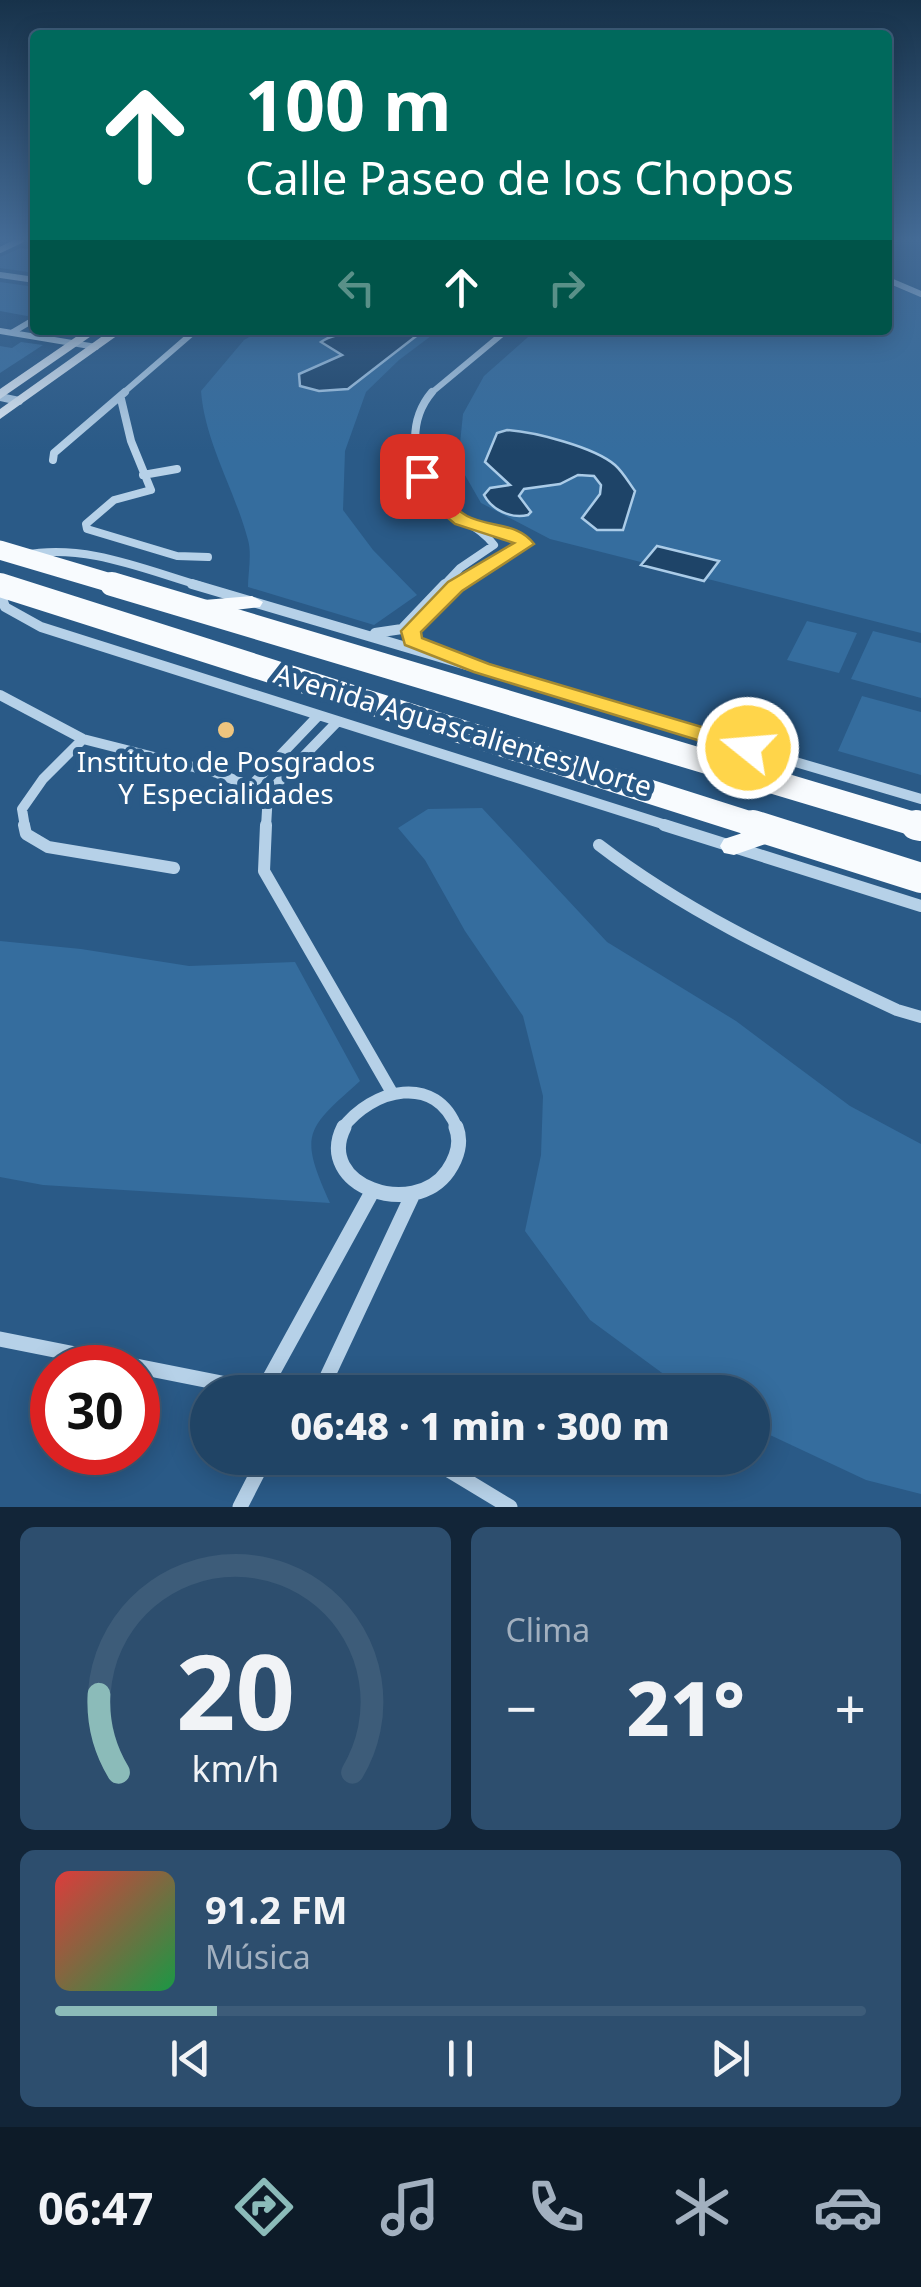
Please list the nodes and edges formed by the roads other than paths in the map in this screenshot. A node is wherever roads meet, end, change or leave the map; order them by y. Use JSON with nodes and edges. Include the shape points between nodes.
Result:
{"nodes":[{"id":1,"x":30,"y":322,"type":"edge"},
{"id":2,"x":0,"y":331,"type":"edge"},
{"id":3,"x":12,"y":333,"type":"junction"},
{"id":4,"x":87,"y":335,"type":"edge"},
{"id":5,"x":112,"y":335,"type":"edge"},
{"id":6,"x":190,"y":335,"type":"edge"},
{"id":7,"x":500,"y":335,"type":"edge"},
{"id":8,"x":76,"y":343,"type":"junction"},
{"id":9,"x":96,"y":346,"type":"junction"},
{"id":10,"x":0,"y":396,"type":"edge"},
{"id":11,"x":121,"y":398,"type":"junction"},
{"id":12,"x":20,"y":401,"type":"junction"},
{"id":13,"x":0,"y":414,"type":"edge"},
{"id":14,"x":53,"y":460,"type":"dead end"},
{"id":15,"x":177,"y":469,"type":"dead end"},
{"id":16,"x":144,"y":474,"type":"junction"},
{"id":17,"x":461,"y":520,"type":"junction"},
{"id":18,"x":7,"y":552,"type":"edge"},
{"id":19,"x":208,"y":557,"type":"dead end"},
{"id":20,"x":0,"y":583,"type":"edge"},
{"id":21,"x":0,"y":593,"type":"edge"},
{"id":22,"x":252,"y":602,"type":"junction"},
{"id":23,"x":184,"y":608,"type":"junction"},
{"id":24,"x":350,"y":630,"type":"junction"},
{"id":25,"x":481,"y":668,"type":"junction"},
{"id":26,"x":0,"y":694,"type":"edge"},
{"id":27,"x":317,"y":716,"type":"junction"},
{"id":28,"x":336,"y":723,"type":"junction"},
{"id":29,"x":82,"y":738,"type":"junction"},
{"id":30,"x":250,"y":786,"type":"junction"},
{"id":31,"x":268,"y":793,"type":"junction"},
{"id":32,"x":921,"y":799,"type":"edge"},
{"id":33,"x":915,"y":822,"type":"edge"},
{"id":34,"x":786,"y":828,"type":"junction"},
{"id":35,"x":598,"y":844,"type":"dead end"},
{"id":36,"x":734,"y":846,"type":"junction"},
{"id":37,"x":174,"y":868,"type":"dead end"},
{"id":38,"x":921,"y":870,"type":"edge"},
{"id":39,"x":921,"y":878,"type":"edge"},
{"id":40,"x":921,"y":906,"type":"edge"},
{"id":41,"x":921,"y":1017,"type":"edge"},
{"id":42,"x":391,"y":1092,"type":"junction"},
{"id":43,"x":372,"y":1192,"type":"junction"},
{"id":44,"x":412,"y":1196,"type":"junction"},
{"id":45,"x":0,"y":1339,"type":"edge"},
{"id":46,"x":273,"y":1375,"type":"edge"},
{"id":47,"x":328,"y":1375,"type":"edge"},
{"id":48,"x":190,"y":1377,"type":"edge"},
{"id":49,"x":256,"y":1475,"type":"edge"},
{"id":50,"x":457,"y":1475,"type":"edge"},
{"id":51,"x":240,"y":1507,"type":"edge"},
{"id":52,"x":510,"y":1507,"type":"edge"}],
"edges":[{"from":1,"to":3,"type":"street"},
{"from":2,"to":3,"type":"street"},
{"from":3,"to":8,"type":"street"},
{"from":4,"to":8,"type":"main road"},
{"from":5,"to":9,"type":"main road"},
{"from":6,"to":11,"type":"street"},
{"from":7,"to":17,"type":"street","via":[[430,391],[417,412],[413,442],[422,476]]},
{"from":8,"to":9,"type":"street"},
{"from":8,"to":10,"type":"main road"},
{"from":9,"to":12,"type":"main road"},
{"from":10,"to":12,"type":"street"},
{"from":11,"to":14,"type":"street"},
{"from":11,"to":16,"type":"street"},
{"from":12,"to":13,"type":"main road"},
{"from":15,"to":16,"type":"street"},
{"from":16,"to":19,"type":"street","via":[[150,490],[114,500],[87,530],[177,556]]},
{"from":17,"to":24,"type":"street","via":[[493,540],[493,548],[460,568],[402,629]]},
{"from":17,"to":25,"type":"street","via":[[518,536],[525,544],[460,582],[409,636]]},
{"from":18,"to":22,"type":"street","via":[[82,552]]},
{"from":18,"to":23,"type":"main road","name":"Avenida Aguascalientes Norte"},
{"from":18,"to":33,"type":"main road","bridge":true},
{"from":20,"to":34,"type":"main road","name":"Avenida Aguascalientes Norte"},
{"from":20,"to":39,"type":"main road","bridge":true},
{"from":21,"to":27,"type":"street","name":"Avenida Aguascalientes Norte","via":[[5,606],[40,627]]},
{"from":22,"to":23,"type":"main road"},
{"from":22,"to":24,"type":"street"},
{"from":23,"to":33,"type":"main road","name":"Avenida Aguascalientes Norte"},
{"from":24,"to":25,"type":"street"},
{"from":25,"to":32,"type":"street"},
{"from":26,"to":29,"type":"street"},
{"from":27,"to":28,"type":"street","name":"Avenida Aguascalientes Norte"},
{"from":27,"to":30,"type":"street"},
{"from":28,"to":31,"type":"street"},
{"from":28,"to":36,"type":"street","name":"Avenida Aguascalientes Norte"},
{"from":29,"to":30,"type":"street"},
{"from":29,"to":37,"type":"street","via":[[22,809],[26,834],[48,847]]},
{"from":30,"to":31,"type":"street"},
{"from":31,"to":42,"type":"street","via":[[264,870]]},
{"from":34,"to":36,"type":"main road"},
{"from":34,"to":38,"type":"main road","name":"Avenida Aguascalientes Norte"},
{"from":35,"to":41,"type":"street","via":[[703,917]]},
{"from":36,"to":40,"type":"street","name":"Avenida Aguascalientes Norte"},
{"from":42,"to":43,"type":"street","via":[[349,1115],[340,1136],[340,1158]]},
{"from":42,"to":44,"type":"street","via":[[435,1099],[461,1131],[452,1172]]},
{"from":43,"to":44,"type":"street"},
{"from":43,"to":46,"type":"street"},
{"from":44,"to":47,"type":"street"},
{"from":45,"to":48,"type":"street"},
{"from":49,"to":51,"type":"street"},
{"from":50,"to":52,"type":"street"}]}
